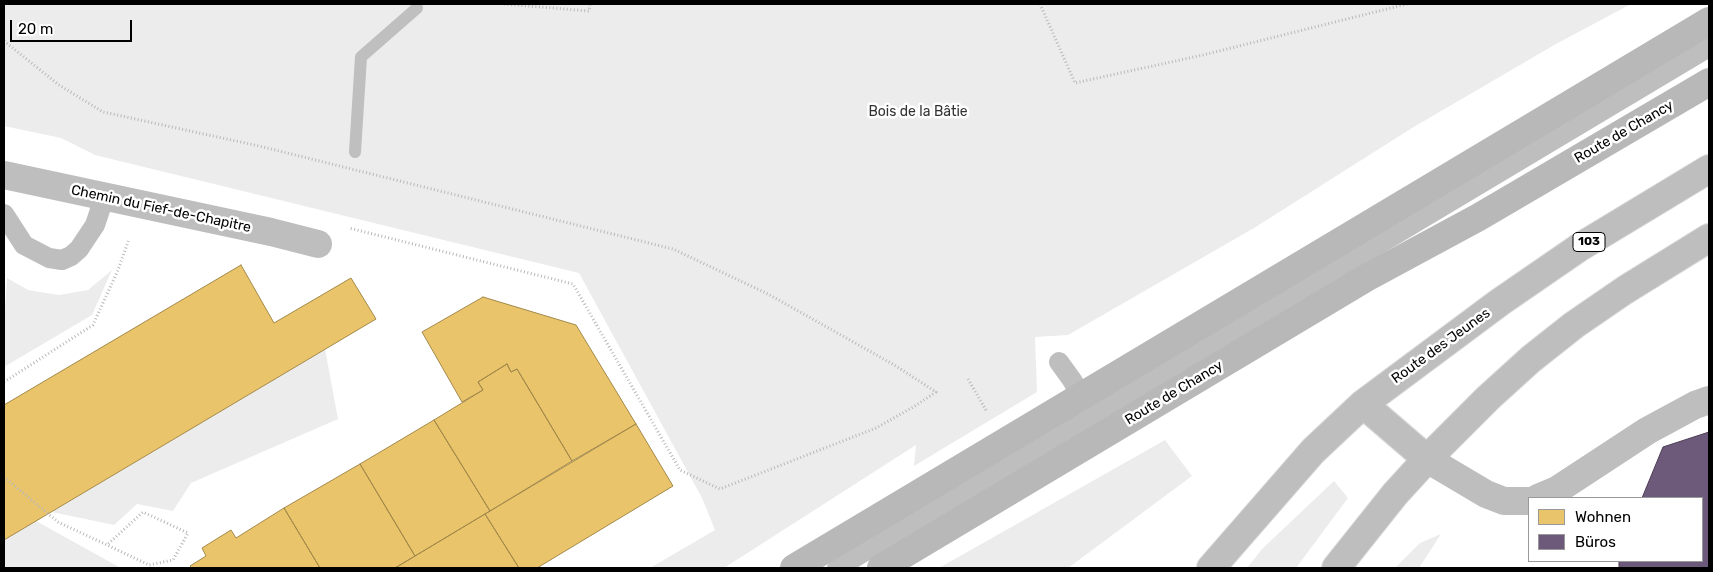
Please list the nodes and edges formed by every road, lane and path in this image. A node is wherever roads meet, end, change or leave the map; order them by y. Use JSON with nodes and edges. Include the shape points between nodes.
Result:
{"nodes":[{"id":1,"x":504,"y":4,"type":"edge"},
{"id":2,"x":590,"y":4,"type":"edge"},
{"id":3,"x":1040,"y":4,"type":"edge"},
{"id":4,"x":1407,"y":4,"type":"edge"},
{"id":5,"x":1709,"y":21,"type":"edge"},
{"id":6,"x":4,"y":41,"type":"edge"},
{"id":7,"x":1709,"y":47,"type":"edge"},
{"id":8,"x":1709,"y":82,"type":"edge"},
{"id":9,"x":1709,"y":169,"type":"edge"},
{"id":10,"x":4,"y":175,"type":"edge"},
{"id":11,"x":104,"y":198,"type":"junction"},
{"id":12,"x":4,"y":214,"type":"edge"},
{"id":13,"x":345,"y":227,"type":"dead end"},
{"id":14,"x":1709,"y":238,"type":"edge"},
{"id":15,"x":129,"y":240,"type":"dead end"},
{"id":16,"x":318,"y":244,"type":"dead end"},
{"id":17,"x":1059,"y":362,"type":"dead end"},
{"id":18,"x":968,"y":379,"type":"dead end"},
{"id":19,"x":4,"y":382,"type":"edge"},
{"id":20,"x":1709,"y":400,"type":"edge"},
{"id":21,"x":1363,"y":404,"type":"junction"},
{"id":22,"x":1087,"y":406,"type":"junction"},
{"id":23,"x":989,"y":415,"type":"dead end"},
{"id":24,"x":1427,"y":459,"type":"junction"},
{"id":25,"x":4,"y":477,"type":"edge"},
{"id":26,"x":1540,"y":497,"type":"edge"},
{"id":27,"x":1528,"y":501,"type":"edge"},
{"id":28,"x":107,"y":546,"type":"junction"},
{"id":29,"x":794,"y":568,"type":"edge"},
{"id":30,"x":837,"y":568,"type":"edge"},
{"id":31,"x":881,"y":568,"type":"edge"},
{"id":32,"x":1211,"y":568,"type":"edge"},
{"id":33,"x":1336,"y":568,"type":"edge"}],
"edges":[{"from":1,"to":2,"type":"path","via":[[589,11]]},
{"from":3,"to":4,"type":"path","via":[[1075,82],[1203,55]]},
{"from":5,"to":22,"type":"main road"},
{"from":6,"to":13,"type":"path","via":[[59,84],[103,112],[259,146],[673,249],[768,294],[936,392],[876,428],[720,489],[680,470],[573,284]]},
{"from":7,"to":22,"type":"lane"},
{"from":8,"to":31,"type":"main road","name":"Route de Chancy","via":[[1366,278]]},
{"from":9,"to":21,"type":"main road","name":"Route des Jeunes","number":"103","via":[[1508,296]]},
{"from":10,"to":11,"type":"main road","name":"Chemin du Fief-de-Chapitre"},
{"from":11,"to":12,"type":"lane","via":[[95,225],[80,249],[62,260],[49,258],[24,245]]},
{"from":11,"to":16,"type":"main road","name":"Chemin du Fief-de-Chapitre"},
{"from":14,"to":24,"type":"main road","via":[[1626,290],[1538,353]]},
{"from":15,"to":19,"type":"path","via":[[93,325]]},
{"from":17,"to":22,"type":"lane"},
{"from":18,"to":23,"type":"path"},
{"from":20,"to":26,"type":"main road","via":[[1647,431],[1557,490]]},
{"from":21,"to":24,"type":"main road"},
{"from":21,"to":32,"type":"main road","name":"Route des Jeunes","number":"103","via":[[1313,451]]},
{"from":22,"to":29,"type":"main road"},
{"from":22,"to":30,"type":"lane"},
{"from":24,"to":27,"type":"main road","via":[[1486,494],[1504,501]]},
{"from":24,"to":33,"type":"main road"},
{"from":25,"to":28,"type":"path","via":[[58,522]]},
{"from":28,"to":28,"type":"path","via":[[149,565],[173,560],[188,532],[143,512]]}]}
